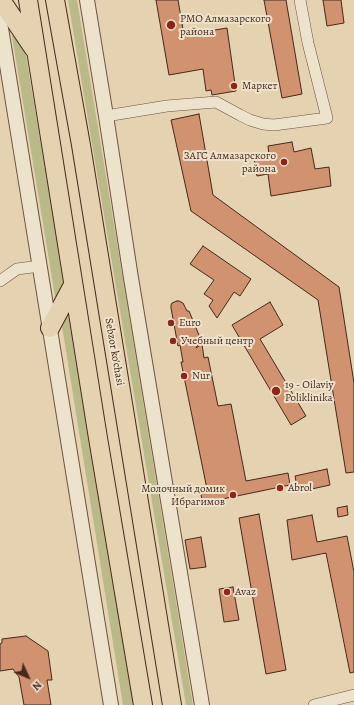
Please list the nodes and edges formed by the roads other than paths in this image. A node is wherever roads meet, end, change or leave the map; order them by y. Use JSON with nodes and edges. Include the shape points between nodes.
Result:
{"nodes":[{"id":1,"x":1,"y":0,"type":"edge"},
{"id":2,"x":28,"y":0,"type":"edge"},
{"id":3,"x":55,"y":0,"type":"edge"},
{"id":4,"x":87,"y":0,"type":"edge"},
{"id":5,"x":300,"y":0,"type":"edge"},
{"id":6,"x":0,"y":22,"type":"edge"},
{"id":7,"x":37,"y":52,"type":"junction"},
{"id":8,"x":106,"y":116,"type":"junction"},
{"id":9,"x":80,"y":145,"type":"junction"},
{"id":10,"x":52,"y":150,"type":"junction"},
{"id":11,"x":40,"y":266,"type":"junction"},
{"id":12,"x":0,"y":281,"type":"edge"},
{"id":13,"x":73,"y":285,"type":"junction"},
{"id":14,"x":50,"y":328,"type":"junction"},
{"id":15,"x":354,"y":695,"type":"edge"},
{"id":16,"x":111,"y":705,"type":"edge"},
{"id":17,"x":143,"y":705,"type":"edge"},
{"id":18,"x":172,"y":705,"type":"edge"},
{"id":19,"x":202,"y":705,"type":"edge"},
{"id":20,"x":314,"y":705,"type":"edge"}],
"edges":[{"from":1,"to":7,"type":"main road"},
{"from":2,"to":7,"type":"main road"},
{"from":3,"to":9,"type":"main road","name":"Sebzor ko‘chasi"},
{"from":4,"to":8,"type":"street"},
{"from":5,"to":8,"type":"street","via":[[327,118],[274,125],[263,124],[216,102],[167,106]]},
{"from":6,"to":11,"type":"street"},
{"from":7,"to":10,"type":"main road"},
{"from":8,"to":19,"type":"street"},
{"from":9,"to":10,"type":"main road"},
{"from":9,"to":18,"type":"main road","name":"Sebzor ko‘chasi"},
{"from":10,"to":13,"type":"main road"},
{"from":11,"to":12,"type":"street","via":[[18,269]]},
{"from":11,"to":14,"type":"street"},
{"from":13,"to":14,"type":"main road"},
{"from":13,"to":17,"type":"main road"},
{"from":14,"to":16,"type":"street"},
{"from":15,"to":20,"type":"street"}]}
